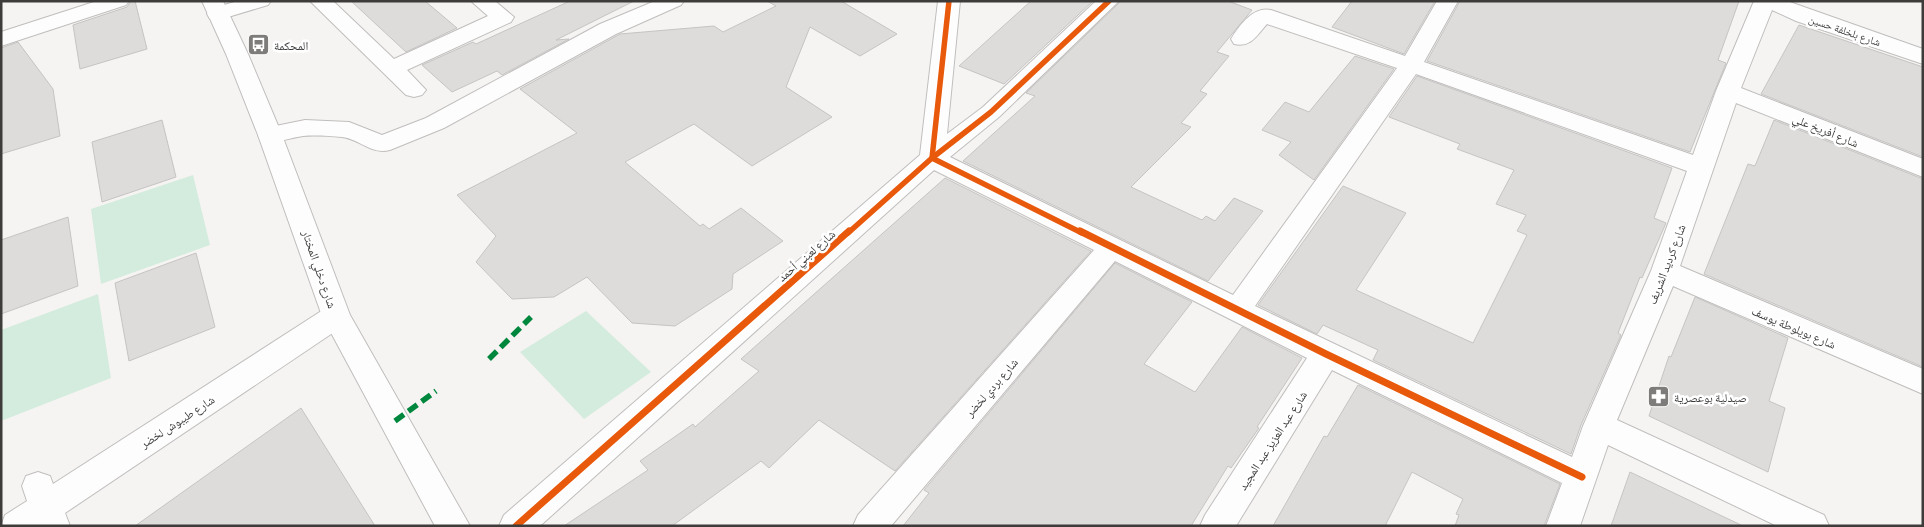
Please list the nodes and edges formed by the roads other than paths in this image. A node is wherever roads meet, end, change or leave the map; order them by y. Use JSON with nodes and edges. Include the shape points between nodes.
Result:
{"nodes":[{"id":1,"x":67,"y":1,"type":"edge"},
{"id":2,"x":119,"y":1,"type":"edge"},
{"id":3,"x":261,"y":1,"type":"edge"},
{"id":4,"x":320,"y":1,"type":"edge"},
{"id":5,"x":481,"y":1,"type":"edge"},
{"id":6,"x":674,"y":1,"type":"edge"},
{"id":7,"x":949,"y":1,"type":"edge"},
{"id":8,"x":1109,"y":1,"type":"edge"},
{"id":9,"x":1448,"y":1,"type":"edge"},
{"id":10,"x":1767,"y":1,"type":"edge"},
{"id":11,"x":215,"y":8,"type":"edge"},
{"id":12,"x":1,"y":22,"type":"edge"},
{"id":13,"x":1,"y":39,"type":"edge"},
{"id":14,"x":1242,"y":39,"type":"dead end"},
{"id":15,"x":1923,"y":57,"type":"edge"},
{"id":16,"x":1412,"y":65,"type":"junction"},
{"id":17,"x":391,"y":69,"type":"junction"},
{"id":18,"x":414,"y":90,"type":"dead end"},
{"id":19,"x":1728,"y":91,"type":"junction"},
{"id":20,"x":270,"y":135,"type":"junction"},
{"id":21,"x":932,"y":158,"type":"junction"},
{"id":22,"x":1701,"y":167,"type":"junction"},
{"id":23,"x":1923,"y":169,"type":"edge"},
{"id":24,"x":1112,"y":248,"type":"junction"},
{"id":25,"x":1665,"y":271,"type":"junction"},
{"id":26,"x":1238,"y":309,"type":"junction"},
{"id":27,"x":336,"y":316,"type":"junction"},
{"id":28,"x":1326,"y":354,"type":"junction"},
{"id":29,"x":1923,"y":382,"type":"edge"},
{"id":30,"x":1599,"y":426,"type":"junction"},
{"id":31,"x":1582,"y":476,"type":"junction"},
{"id":32,"x":45,"y":506,"type":"edge"},
{"id":33,"x":17,"y":526,"type":"edge"},
{"id":34,"x":453,"y":526,"type":"edge"},
{"id":35,"x":516,"y":526,"type":"edge"},
{"id":36,"x":870,"y":526,"type":"edge"},
{"id":37,"x":1217,"y":526,"type":"edge"},
{"id":38,"x":1563,"y":526,"type":"edge"},
{"id":39,"x":1812,"y":526,"type":"edge"}],
"edges":[{"from":1,"to":12,"type":"street"},
{"from":2,"to":13,"type":"street"},
{"from":3,"to":11,"type":"street"},
{"from":4,"to":17,"type":"street"},
{"from":5,"to":17,"type":"street","via":[[503,17]]},
{"from":6,"to":20,"type":"street","via":[[608,28],[436,123],[381,144],[349,130],[305,128]]},
{"from":7,"to":21,"type":"street"},
{"from":8,"to":21,"type":"street","name":"شارع لعبني أحمد","via":[[991,112]]},
{"from":9,"to":16,"type":"street"},
{"from":10,"to":15,"type":"street","name":"شارع بلخلفة حسين"},
{"from":10,"to":19,"type":"street","name":"شارع كرديد الشريف"},
{"from":11,"to":20,"type":"street","name":"شارع دخلي المختار"},
{"from":14,"to":16,"type":"street","via":[[1263,15]]},
{"from":16,"to":22,"type":"street"},
{"from":16,"to":26,"type":"street"},
{"from":17,"to":18,"type":"street"},
{"from":19,"to":22,"type":"street","name":"شارع كرديد الشريف"},
{"from":19,"to":23,"type":"street","name":"شارع أفريخ علي"},
{"from":20,"to":27,"type":"street","name":"شارع دخلي المختار"},
{"from":21,"to":24,"type":"street"},
{"from":21,"to":35,"type":"street","name":"شارع لعبني أحمد"},
{"from":22,"to":25,"type":"street","name":"شارع كرديد الشريف"},
{"from":24,"to":26,"type":"street"},
{"from":24,"to":36,"type":"street","name":"شارع بردي لخضر"},
{"from":25,"to":29,"type":"street","name":"شارع بويلوطة يوسف"},
{"from":25,"to":30,"type":"street","name":"شارع كرديد الشريف"},
{"from":26,"to":28,"type":"street"},
{"from":27,"to":32,"type":"street","name":"شارع طيبوش لخضر"},
{"from":27,"to":34,"type":"street","name":"شارع دخلي المختار"},
{"from":28,"to":31,"type":"street"},
{"from":28,"to":37,"type":"street","name":"شارع عبد العزيز عبد المجيد"},
{"from":30,"to":31,"type":"street","name":"شارع كرديد الشريف"},
{"from":30,"to":39,"type":"street"},
{"from":31,"to":38,"type":"street","name":"شارع كرديد الشريف"},
{"from":32,"to":33,"type":"street","name":"شارع طيبوش لخضر"}]}
